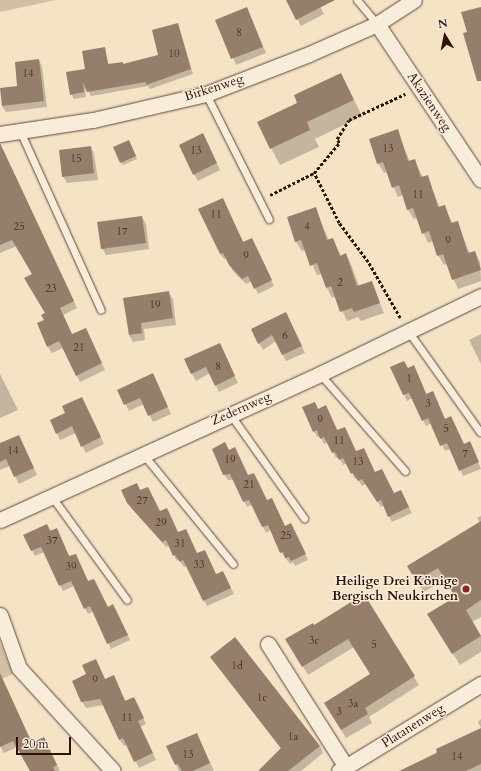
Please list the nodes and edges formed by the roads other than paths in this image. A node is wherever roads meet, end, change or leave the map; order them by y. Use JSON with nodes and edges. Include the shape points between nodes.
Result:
{"nodes":[{"id":1,"x":357,"y":0,"type":"edge"},
{"id":2,"x":414,"y":0,"type":"edge"},
{"id":3,"x":377,"y":24,"type":"junction"},
{"id":4,"x":206,"y":94,"type":"junction"},
{"id":5,"x":20,"y":131,"type":"junction"},
{"id":6,"x":0,"y":134,"type":"edge"},
{"id":7,"x":481,"y":180,"type":"edge"},
{"id":8,"x":269,"y":219,"type":"dead end"},
{"id":9,"x":481,"y":296,"type":"edge"},
{"id":10,"x":101,"y":310,"type":"dead end"},
{"id":11,"x":408,"y":331,"type":"junction"},
{"id":12,"x":320,"y":374,"type":"junction"},
{"id":13,"x":230,"y":414,"type":"junction"},
{"id":14,"x":480,"y":432,"type":"dead end"},
{"id":15,"x":143,"y":454,"type":"junction"},
{"id":16,"x":405,"y":471,"type":"dead end"},
{"id":17,"x":52,"y":497,"type":"junction"},
{"id":18,"x":304,"y":518,"type":"dead end"},
{"id":19,"x":0,"y":520,"type":"edge"},
{"id":20,"x":233,"y":564,"type":"dead end"},
{"id":21,"x":127,"y":600,"type":"dead end"},
{"id":22,"x":0,"y":615,"type":"edge"},
{"id":23,"x":268,"y":644,"type":"dead end"},
{"id":24,"x":481,"y":684,"type":"edge"},
{"id":25,"x":343,"y":769,"type":"edge"},
{"id":26,"x":113,"y":771,"type":"edge"}],
"edges":[{"from":1,"to":3,"type":"lane"},
{"from":2,"to":3,"type":"street","name":"Birkenweg"},
{"from":3,"to":4,"type":"street","name":"Birkenweg","via":[[309,54]]},
{"from":3,"to":7,"type":"street","name":"Akazienweg"},
{"from":4,"to":5,"type":"street","name":"Birkenweg","via":[[93,120]]},
{"from":4,"to":8,"type":"lane"},
{"from":5,"to":6,"type":"street","name":"Birkenweg"},
{"from":5,"to":10,"type":"lane"},
{"from":9,"to":11,"type":"street","name":"Zedernweg"},
{"from":11,"to":12,"type":"street","name":"Zedernweg"},
{"from":11,"to":14,"type":"lane"},
{"from":12,"to":13,"type":"street","name":"Zedernweg"},
{"from":12,"to":16,"type":"lane"},
{"from":13,"to":15,"type":"street","name":"Zedernweg"},
{"from":13,"to":18,"type":"lane"},
{"from":15,"to":17,"type":"street","name":"Zedernweg"},
{"from":15,"to":20,"type":"lane"},
{"from":17,"to":19,"type":"street","name":"Zedernweg"},
{"from":17,"to":21,"type":"lane"},
{"from":22,"to":26,"type":"street","via":[[19,668]]},
{"from":23,"to":25,"type":"street","name":"Platanenweg"},
{"from":24,"to":25,"type":"street","name":"Platanenweg"}]}
